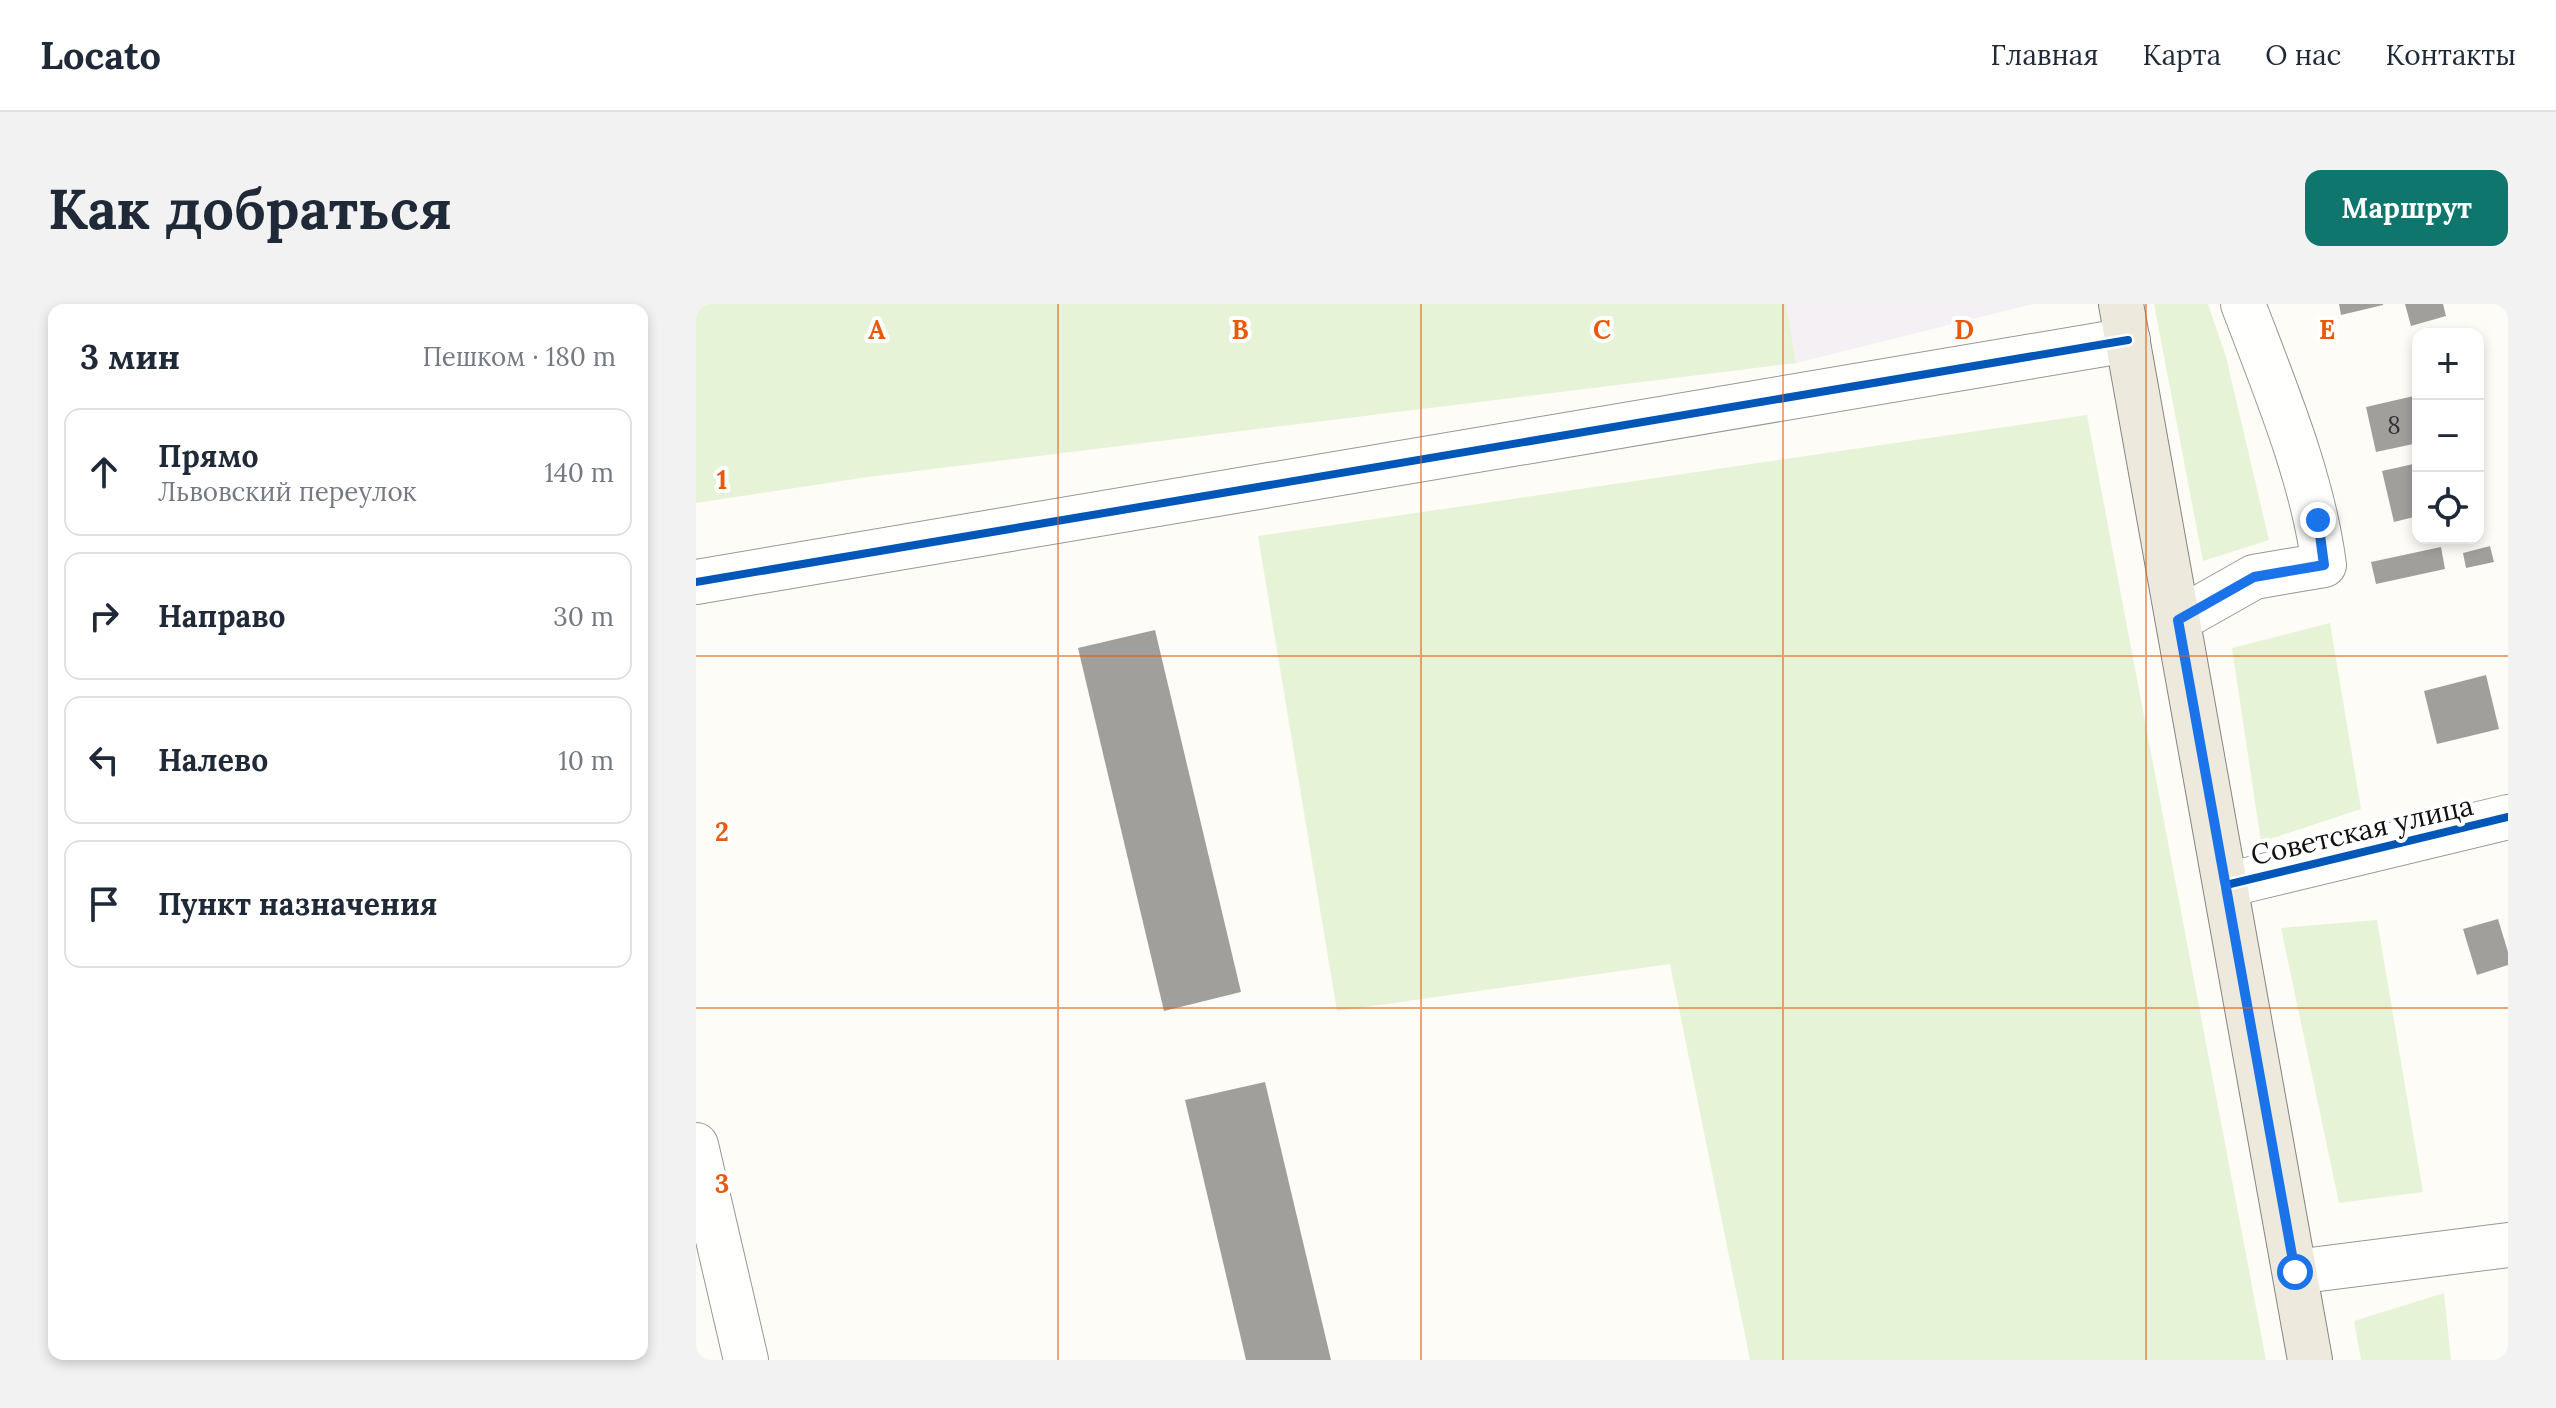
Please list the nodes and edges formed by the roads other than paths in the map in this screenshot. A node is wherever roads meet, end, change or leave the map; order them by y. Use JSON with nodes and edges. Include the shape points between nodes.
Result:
{"nodes":[{"id":1,"x":2243,"y":304,"type":"edge"},
{"id":2,"x":2124,"y":322,"type":"edge"},
{"id":3,"x":696,"y":582,"type":"edge"},
{"id":4,"x":2178,"y":620,"type":"junction"},
{"id":5,"x":2508,"y":817,"type":"edge"},
{"id":6,"x":2226,"y":885,"type":"junction"},
{"id":7,"x":696,"y":1145,"type":"edge"},
{"id":8,"x":2508,"y":1245,"type":"edge"},
{"id":9,"x":2295,"y":1272,"type":"junction"},
{"id":10,"x":746,"y":1360,"type":"edge"},
{"id":11,"x":2310,"y":1360,"type":"edge"}],
"edges":[{"from":1,"to":4,"type":"street","via":[[2318,520],[2324,565],[2254,577]]},
{"from":2,"to":3,"type":"street"},
{"from":2,"to":4,"type":"main road"},
{"from":4,"to":6,"type":"main road"},
{"from":5,"to":6,"type":"street","name":"Советская улица"},
{"from":6,"to":9,"type":"main road"},
{"from":7,"to":10,"type":"street"},
{"from":8,"to":9,"type":"street"},
{"from":9,"to":11,"type":"main road"}]}
